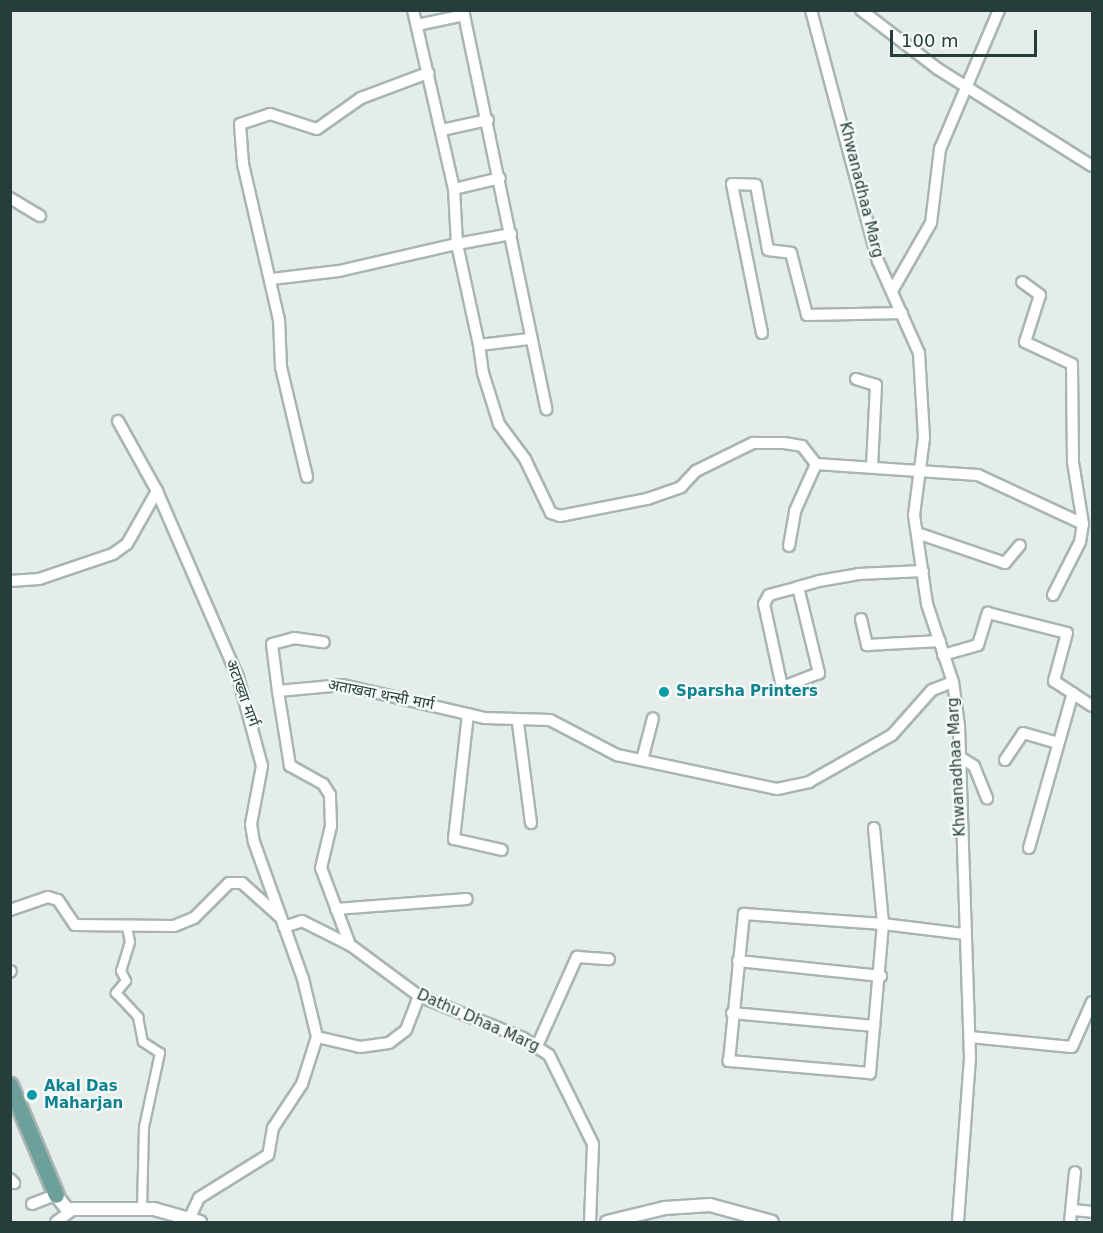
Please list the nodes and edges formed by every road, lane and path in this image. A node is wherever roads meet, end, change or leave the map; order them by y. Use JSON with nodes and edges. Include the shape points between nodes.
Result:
{"nodes":[{"id":1,"x":413,"y":10,"type":"edge"},
{"id":2,"x":811,"y":10,"type":"edge"},
{"id":3,"x":861,"y":10,"type":"edge"},
{"id":4,"x":999,"y":10,"type":"edge"},
{"id":5,"x":463,"y":13,"type":"edge"},
{"id":6,"x":417,"y":26,"type":"junction"},
{"id":7,"x":428,"y":73,"type":"junction"},
{"id":8,"x":966,"y":82,"type":"junction"},
{"id":9,"x":488,"y":120,"type":"junction"},
{"id":10,"x":442,"y":130,"type":"junction"},
{"id":11,"x":1092,"y":166,"type":"edge"},
{"id":12,"x":500,"y":178,"type":"junction"},
{"id":13,"x":454,"y":189,"type":"junction"},
{"id":14,"x":10,"y":198,"type":"edge"},
{"id":15,"x":40,"y":216,"type":"dead end"},
{"id":16,"x":511,"y":234,"type":"junction"},
{"id":17,"x":457,"y":244,"type":"junction"},
{"id":18,"x":272,"y":279,"type":"junction"},
{"id":19,"x":1022,"y":282,"type":"dead end"},
{"id":20,"x":892,"y":291,"type":"junction"},
{"id":21,"x":902,"y":313,"type":"junction"},
{"id":22,"x":762,"y":333,"type":"dead end"},
{"id":23,"x":529,"y":339,"type":"junction"},
{"id":24,"x":479,"y":345,"type":"junction"},
{"id":25,"x":856,"y":378,"type":"dead end"},
{"id":26,"x":546,"y":409,"type":"dead end"},
{"id":27,"x":118,"y":421,"type":"dead end"},
{"id":28,"x":816,"y":464,"type":"junction"},
{"id":29,"x":872,"y":466,"type":"junction"},
{"id":30,"x":920,"y":468,"type":"junction"},
{"id":31,"x":307,"y":477,"type":"dead end"},
{"id":32,"x":157,"y":491,"type":"junction"},
{"id":33,"x":1083,"y":524,"type":"junction"},
{"id":34,"x":917,"y":533,"type":"junction"},
{"id":35,"x":1020,"y":544,"type":"dead end"},
{"id":36,"x":789,"y":546,"type":"dead end"},
{"id":37,"x":923,"y":571,"type":"junction"},
{"id":38,"x":13,"y":582,"type":"edge"},
{"id":39,"x":798,"y":587,"type":"junction"},
{"id":40,"x":1053,"y":595,"type":"dead end"},
{"id":41,"x":861,"y":619,"type":"dead end"},
{"id":42,"x":940,"y":641,"type":"junction"},
{"id":43,"x":324,"y":642,"type":"dead end"},
{"id":44,"x":943,"y":655,"type":"junction"},
{"id":45,"x":952,"y":682,"type":"junction"},
{"id":46,"x":278,"y":691,"type":"junction"},
{"id":47,"x":1073,"y":693,"type":"junction"},
{"id":48,"x":1092,"y":706,"type":"edge"},
{"id":49,"x":468,"y":714,"type":"junction"},
{"id":50,"x":653,"y":718,"type":"dead end"},
{"id":51,"x":518,"y":723,"type":"junction"},
{"id":52,"x":282,"y":740,"type":"junction"},
{"id":53,"x":1058,"y":743,"type":"junction"},
{"id":54,"x":260,"y":744,"type":"junction"},
{"id":55,"x":958,"y":756,"type":"junction"},
{"id":56,"x":642,"y":760,"type":"junction"},
{"id":57,"x":1005,"y":760,"type":"dead end"},
{"id":58,"x":987,"y":798,"type":"dead end"},
{"id":59,"x":531,"y":823,"type":"dead end"},
{"id":60,"x":874,"y":828,"type":"dead end"},
{"id":61,"x":1029,"y":848,"type":"dead end"},
{"id":62,"x":502,"y":850,"type":"dead end"},
{"id":63,"x":466,"y":899,"type":"dead end"},
{"id":64,"x":336,"y":909,"type":"junction"},
{"id":65,"x":10,"y":910,"type":"edge"},
{"id":66,"x":283,"y":922,"type":"junction"},
{"id":67,"x":883,"y":924,"type":"junction"},
{"id":68,"x":127,"y":927,"type":"junction"},
{"id":69,"x":965,"y":934,"type":"junction"},
{"id":70,"x":350,"y":945,"type":"junction"},
{"id":71,"x":609,"y":959,"type":"dead end"},
{"id":72,"x":738,"y":961,"type":"junction"},
{"id":73,"x":881,"y":976,"type":"junction"},
{"id":74,"x":419,"y":996,"type":"junction"},
{"id":75,"x":1092,"y":1002,"type":"edge"},
{"id":76,"x":732,"y":1013,"type":"junction"},
{"id":77,"x":874,"y":1026,"type":"junction"},
{"id":78,"x":317,"y":1037,"type":"junction"},
{"id":79,"x":970,"y":1037,"type":"junction"},
{"id":80,"x":537,"y":1046,"type":"junction"},
{"id":81,"x":10,"y":1085,"type":"edge"},
{"id":82,"x":1075,"y":1172,"type":"dead end"},
{"id":83,"x":56,"y":1195,"type":"junction"},
{"id":84,"x":32,"y":1204,"type":"dead end"},
{"id":85,"x":74,"y":1209,"type":"junction"},
{"id":86,"x":142,"y":1210,"type":"junction"},
{"id":87,"x":1074,"y":1210,"type":"junction"},
{"id":88,"x":1092,"y":1212,"type":"edge"},
{"id":89,"x":195,"y":1220,"type":"edge"},
{"id":90,"x":56,"y":1222,"type":"edge"},
{"id":91,"x":590,"y":1222,"type":"edge"},
{"id":92,"x":607,"y":1222,"type":"edge"},
{"id":93,"x":772,"y":1222,"type":"edge"},
{"id":94,"x":958,"y":1222,"type":"edge"},
{"id":95,"x":1070,"y":1222,"type":"edge"}],
"edges":[{"from":1,"to":6,"type":"street"},
{"from":2,"to":20,"type":"street","name":"Khwanadhaa Marg","via":[[872,238]]},
{"from":3,"to":8,"type":"street","via":[[938,69]]},
{"from":4,"to":8,"type":"street"},
{"from":5,"to":6,"type":"street"},
{"from":5,"to":9,"type":"street"},
{"from":6,"to":7,"type":"street"},
{"from":7,"to":10,"type":"street"},
{"from":7,"to":18,"type":"street","via":[[361,98],[317,129],[270,114],[240,124],[243,164]]},
{"from":8,"to":11,"type":"street"},
{"from":8,"to":20,"type":"street","via":[[934,168],[931,223]]},
{"from":9,"to":10,"type":"street"},
{"from":9,"to":12,"type":"street"},
{"from":10,"to":13,"type":"street"},
{"from":12,"to":13,"type":"street"},
{"from":12,"to":16,"type":"street"},
{"from":13,"to":17,"type":"street"},
{"from":14,"to":15,"type":"street"},
{"from":16,"to":17,"type":"street"},
{"from":16,"to":23,"type":"street"},
{"from":17,"to":18,"type":"street","via":[[339,271]]},
{"from":17,"to":24,"type":"street"},
{"from":18,"to":31,"type":"street","via":[[281,367]]},
{"from":19,"to":33,"type":"street","via":[[1040,295],[1026,342],[1072,364],[1073,462]]},
{"from":20,"to":21,"type":"street","name":"Khwanadhaa Marg"},
{"from":21,"to":22,"type":"street","via":[[807,315],[791,253],[768,250],[756,185],[732,184]]},
{"from":21,"to":30,"type":"street","name":"Khwanadhaa Marg","via":[[919,353],[924,438]]},
{"from":23,"to":24,"type":"street"},
{"from":23,"to":26,"type":"street"},
{"from":24,"to":28,"type":"street","via":[[494,415],[551,513],[560,516],[617,508],[681,487],[696,471],[753,443],[802,446]]},
{"from":25,"to":29,"type":"street","via":[[876,385]]},
{"from":27,"to":32,"type":"street","name":"अटाख्वा मार्ग"},
{"from":28,"to":29,"type":"street"},
{"from":28,"to":36,"type":"street","via":[[795,511]]},
{"from":29,"to":30,"type":"street"},
{"from":30,"to":33,"type":"street","via":[[940,475],[978,475]]},
{"from":30,"to":34,"type":"street","name":"Khwanadhaa Marg"},
{"from":32,"to":38,"type":"street","via":[[127,544],[113,554]]},
{"from":32,"to":54,"type":"street","name":"अटाख्वा मार्ग","via":[[238,677]]},
{"from":33,"to":40,"type":"street","via":[[1080,542]]},
{"from":34,"to":35,"type":"street","via":[[1005,563]]},
{"from":34,"to":37,"type":"street","name":"Khwanadhaa Marg"},
{"from":37,"to":39,"type":"street","via":[[858,574]]},
{"from":37,"to":42,"type":"street","name":"Khwanadhaa Marg"},
{"from":39,"to":39,"type":"street","via":[[769,595],[764,604],[782,687],[819,673]]},
{"from":41,"to":42,"type":"street","via":[[867,645]]},
{"from":42,"to":44,"type":"street","name":"Khwanadhaa Marg"},
{"from":43,"to":46,"type":"street","via":[[294,638],[272,644]]},
{"from":44,"to":45,"type":"street","name":"Khwanadhaa Marg"},
{"from":44,"to":47,"type":"street","via":[[978,645],[987,613],[1067,633],[1054,681]]},
{"from":45,"to":55,"type":"street","name":"Khwanadhaa Marg"},
{"from":45,"to":56,"type":"street","name":"अताखवा थन्सी मार्ग","via":[[932,690],[892,735],[793,787],[753,785]]},
{"from":46,"to":49,"type":"street","name":"अताखवा थन्सी मार्ग","via":[[343,686]]},
{"from":46,"to":52,"type":"street"},
{"from":47,"to":48,"type":"street"},
{"from":47,"to":53,"type":"street"},
{"from":49,"to":51,"type":"street","name":"अताखवा थन्सी मार्ग"},
{"from":49,"to":62,"type":"street","via":[[454,839]]},
{"from":50,"to":56,"type":"street"},
{"from":51,"to":56,"type":"street","name":"अताखवा थन्सी मार्ग","via":[[550,720],[598,748]]},
{"from":51,"to":59,"type":"street"},
{"from":52,"to":54,"type":"street"},
{"from":52,"to":64,"type":"street","via":[[290,766],[323,784],[330,795],[331,826],[321,868]]},
{"from":53,"to":57,"type":"street","via":[[1023,733]]},
{"from":53,"to":61,"type":"street"},
{"from":54,"to":66,"type":"street","name":"अटाख्वा मार्ग","via":[[262,786],[250,824]]},
{"from":55,"to":58,"type":"street","via":[[974,765]]},
{"from":55,"to":69,"type":"street","name":"Khwanadhaa Marg"},
{"from":60,"to":67,"type":"street"},
{"from":63,"to":64,"type":"street"},
{"from":64,"to":70,"type":"street"},
{"from":65,"to":68,"type":"street","via":[[48,897],[58,900],[75,925]]},
{"from":66,"to":68,"type":"street","via":[[249,888],[229,883],[184,922]]},
{"from":66,"to":70,"type":"street","name":"Dathu Dhaa Marg","via":[[302,921]]},
{"from":66,"to":78,"type":"street","name":"अटाख्वा मार्ग","via":[[303,979]]},
{"from":67,"to":69,"type":"street"},
{"from":67,"to":72,"type":"street","via":[[749,912],[741,918]]},
{"from":67,"to":73,"type":"street"},
{"from":68,"to":86,"type":"street","via":[[130,942],[123,951],[121,971],[126,981],[116,993],[138,1017],[143,1042],[160,1053],[159,1070],[148,1093]]},
{"from":69,"to":79,"type":"street","name":"Khwanadhaa Marg"},
{"from":70,"to":74,"type":"street","name":"Dathu Dhaa Marg"},
{"from":71,"to":80,"type":"street","via":[[577,957]]},
{"from":72,"to":73,"type":"street"},
{"from":72,"to":76,"type":"street"},
{"from":73,"to":77,"type":"street"},
{"from":74,"to":78,"type":"street","via":[[406,1030],[389,1043],[360,1047]]},
{"from":74,"to":80,"type":"street","name":"Dathu Dhaa Marg"},
{"from":75,"to":79,"type":"street","via":[[1072,1047]]},
{"from":76,"to":77,"type":"street"},
{"from":76,"to":77,"type":"street","via":[[729,1061],[863,1076],[870,1073]]},
{"from":78,"to":89,"type":"street","via":[[302,1084],[273,1128],[267,1155],[199,1198]]},
{"from":79,"to":94,"type":"street","name":"Khwanadhaa Marg"},
{"from":80,"to":91,"type":"street","name":"Dathu Dhaa Marg","via":[[559,1069],[593,1144]]},
{"from":81,"to":83,"type":"main road"},
{"from":82,"to":87,"type":"street"},
{"from":83,"to":84,"type":"street"},
{"from":83,"to":85,"type":"street","via":[[62,1205]]},
{"from":85,"to":86,"type":"street"},
{"from":85,"to":90,"type":"street"},
{"from":86,"to":89,"type":"street"},
{"from":87,"to":88,"type":"street"},
{"from":87,"to":95,"type":"street"},
{"from":92,"to":93,"type":"street","via":[[664,1208],[710,1205]]}]}
